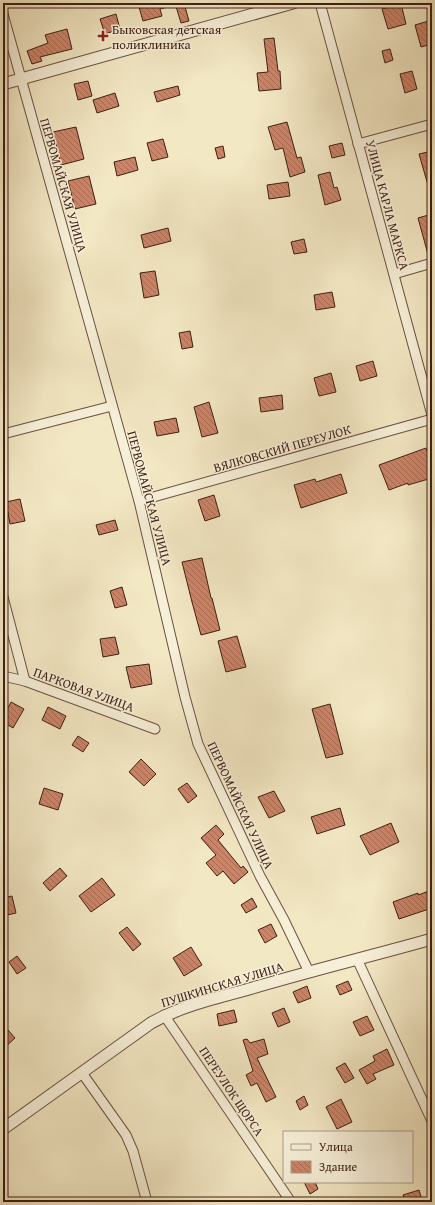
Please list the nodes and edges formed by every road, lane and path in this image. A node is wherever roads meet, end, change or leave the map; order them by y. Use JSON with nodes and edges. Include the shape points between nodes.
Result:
{"nodes":[{"id":1,"x":293,"y":3,"type":"edge"},
{"id":2,"x":320,"y":3,"type":"edge"},
{"id":3,"x":3,"y":14,"type":"edge"},
{"id":4,"x":21,"y":79,"type":"junction"},
{"id":5,"x":3,"y":84,"type":"edge"},
{"id":6,"x":432,"y":124,"type":"edge"},
{"id":7,"x":358,"y":144,"type":"junction"},
{"id":8,"x":432,"y":263,"type":"edge"},
{"id":9,"x":394,"y":274,"type":"junction"},
{"id":10,"x":112,"y":406,"type":"junction"},
{"id":11,"x":432,"y":415,"type":"edge"},
{"id":12,"x":432,"y":419,"type":"edge"},
{"id":13,"x":3,"y":434,"type":"edge"},
{"id":14,"x":139,"y":501,"type":"junction"},
{"id":15,"x":3,"y":597,"type":"edge"},
{"id":16,"x":3,"y":676,"type":"edge"},
{"id":17,"x":25,"y":681,"type":"junction"},
{"id":18,"x":155,"y":729,"type":"dead end"},
{"id":19,"x":432,"y":939,"type":"edge"},
{"id":20,"x":357,"y":959,"type":"junction"},
{"id":21,"x":309,"y":972,"type":"junction"},
{"id":22,"x":164,"y":1015,"type":"junction"},
{"id":23,"x":82,"y":1073,"type":"junction"},
{"id":24,"x":432,"y":1121,"type":"edge"},
{"id":25,"x":3,"y":1129,"type":"edge"},
{"id":26,"x":147,"y":1202,"type":"edge"},
{"id":27,"x":291,"y":1202,"type":"edge"}],
"edges":[{"from":1,"to":4,"type":"street"},
{"from":2,"to":7,"type":"street","name":"УЛИЦА КАРЛА МАРКСА"},
{"from":3,"to":4,"type":"street","name":"ПЕРВОМАЙСКАЯ УЛИЦА"},
{"from":4,"to":5,"type":"street"},
{"from":4,"to":10,"type":"street","name":"ПЕРВОМАЙСКАЯ УЛИЦА"},
{"from":6,"to":7,"type":"street"},
{"from":7,"to":9,"type":"street","name":"УЛИЦА КАРЛА МАРКСА"},
{"from":8,"to":9,"type":"street"},
{"from":9,"to":11,"type":"street","name":"УЛИЦА КАРЛА МАРКСА"},
{"from":10,"to":13,"type":"street"},
{"from":10,"to":14,"type":"street","name":"ПЕРВОМАЙСКАЯ УЛИЦА"},
{"from":12,"to":14,"type":"street","name":"ВЯЛКОВСКИЙ ПЕРЕУЛОК"},
{"from":14,"to":21,"type":"street","name":"ПЕРВОМАЙСКАЯ УЛИЦА","via":[[198,744],[260,876]]},
{"from":15,"to":17,"type":"street"},
{"from":16,"to":17,"type":"street","name":"ПАРКОВАЯ УЛИЦА"},
{"from":17,"to":18,"type":"street","name":"ПАРКОВАЯ УЛИЦА"},
{"from":19,"to":20,"type":"street","name":"ПУШКИНСКАЯ УЛИЦА"},
{"from":20,"to":21,"type":"street","name":"ПУШКИНСКАЯ УЛИЦА"},
{"from":20,"to":24,"type":"street"},
{"from":21,"to":22,"type":"street","name":"ПУШКИНСКАЯ УЛИЦА"},
{"from":22,"to":23,"type":"street","name":"ПУШКИНСКАЯ УЛИЦА"},
{"from":22,"to":27,"type":"street","name":"ПЕРЕУЛОК ЩОРСА"},
{"from":23,"to":25,"type":"street","name":"ПУШКИНСКАЯ УЛИЦА"},
{"from":23,"to":26,"type":"street","via":[[126,1136],[133,1151]]}]}
